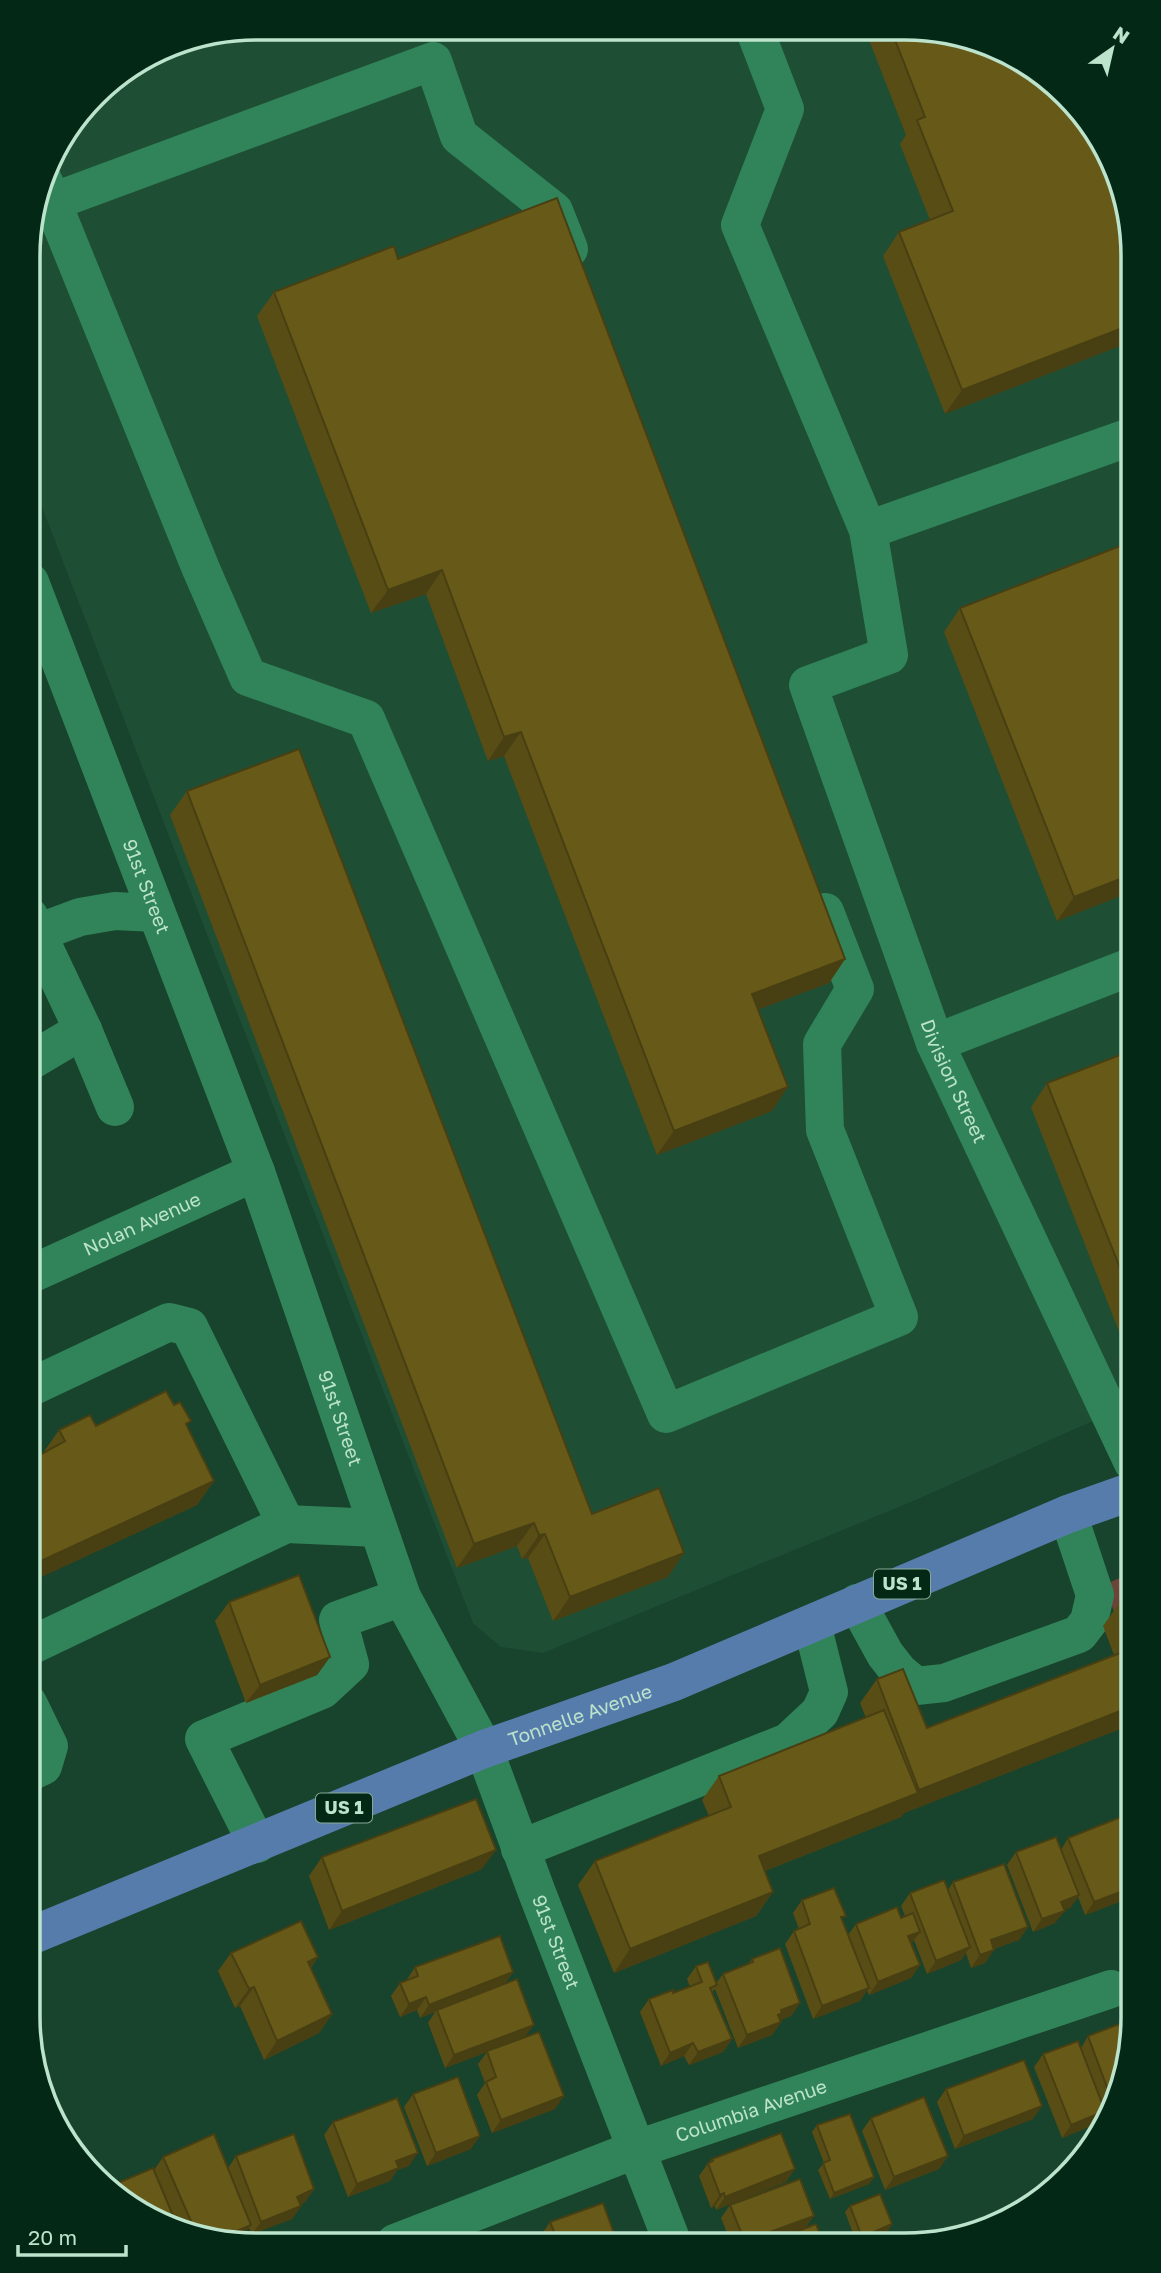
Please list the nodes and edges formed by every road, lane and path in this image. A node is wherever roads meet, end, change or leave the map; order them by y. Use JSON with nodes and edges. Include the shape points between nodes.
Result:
{"nodes":[{"id":1,"x":758,"y":40,"type":"edge"},
{"id":2,"x":51,"y":191,"type":"edge"},
{"id":3,"x":49,"y":195,"type":"edge"},
{"id":4,"x":579,"y":276,"type":"edge"},
{"id":5,"x":1121,"y":440,"type":"edge"},
{"id":6,"x":868,"y":530,"type":"junction"},
{"id":7,"x":40,"y":608,"type":"edge"},
{"id":8,"x":815,"y":886,"type":"edge"},
{"id":9,"x":156,"y":913,"type":"junction"},
{"id":10,"x":40,"y":923,"type":"edge"},
{"id":11,"x":40,"y":939,"type":"edge"},
{"id":12,"x":909,"y":970,"type":"junction"},
{"id":13,"x":1121,"y":971,"type":"edge"},
{"id":14,"x":855,"y":989,"type":"junction"},
{"id":15,"x":83,"y":1031,"type":"junction"},
{"id":16,"x":935,"y":1043,"type":"junction"},
{"id":17,"x":40,"y":1056,"type":"edge"},
{"id":18,"x":115,"y":1107,"type":"dead end"},
{"id":19,"x":256,"y":1172,"type":"junction"},
{"id":20,"x":40,"y":1270,"type":"edge"},
{"id":21,"x":40,"y":1383,"type":"edge"},
{"id":22,"x":1120,"y":1436,"type":"edge"},
{"id":23,"x":1120,"y":1496,"type":"edge"},
{"id":24,"x":1068,"y":1514,"type":"junction"},
{"id":25,"x":286,"y":1524,"type":"junction"},
{"id":26,"x":378,"y":1528,"type":"junction"},
{"id":27,"x":402,"y":1597,"type":"junction"},
{"id":28,"x":858,"y":1603,"type":"junction"},
{"id":29,"x":812,"y":1624,"type":"junction"},
{"id":30,"x":40,"y":1641,"type":"edge"},
{"id":31,"x":40,"y":1728,"type":"edge"},
{"id":32,"x":485,"y":1749,"type":"junction"},
{"id":33,"x":40,"y":1767,"type":"edge"},
{"id":34,"x":257,"y":1844,"type":"junction"},
{"id":35,"x":520,"y":1849,"type":"junction"},
{"id":36,"x":40,"y":1932,"type":"edge"},
{"id":37,"x":1111,"y":1989,"type":"dead end"},
{"id":38,"x":637,"y":2150,"type":"junction"},
{"id":39,"x":423,"y":2233,"type":"edge"},
{"id":40,"x":669,"y":2233,"type":"edge"}],
"edges":[{"from":1,"to":6,"type":"street","via":[[785,109],[740,225]]},
{"from":2,"to":4,"type":"street","via":[[433,61],[458,136],[554,211]]},
{"from":3,"to":14,"type":"street","via":[[248,677],[366,719],[666,1414],[899,1317],[825,1130],[821,1044]]},
{"from":5,"to":6,"type":"street"},
{"from":6,"to":12,"type":"street","name":"Division Street","via":[[889,654],[808,685]]},
{"from":7,"to":9,"type":"street","name":"91st Street"},
{"from":8,"to":14,"type":"street"},
{"from":9,"to":10,"type":"street","via":[[115,911]]},
{"from":9,"to":19,"type":"street","name":"91st Street"},
{"from":11,"to":15,"type":"street"},
{"from":12,"to":14,"type":"street"},
{"from":12,"to":16,"type":"street","name":"Division Street"},
{"from":13,"to":16,"type":"street"},
{"from":15,"to":17,"type":"street"},
{"from":15,"to":18,"type":"street"},
{"from":16,"to":22,"type":"street","name":"Division Street"},
{"from":19,"to":20,"type":"street","name":"Nolan Avenue"},
{"from":19,"to":26,"type":"street","name":"91st Street"},
{"from":21,"to":25,"type":"street","via":[[169,1322],[189,1327]]},
{"from":23,"to":24,"type":"main road","name":"Tonnelle Avenue","number":"US 1"},
{"from":24,"to":28,"type":"main road","name":"Tonnelle Avenue","number":"US 1"},
{"from":24,"to":28,"type":"street","via":[[1095,1595],[1089,1621],[1079,1634],[944,1683],[916,1686],[885,1654]]},
{"from":25,"to":26,"type":"street"},
{"from":25,"to":30,"type":"street"},
{"from":26,"to":27,"type":"street","name":"91st Street"},
{"from":27,"to":32,"type":"street","name":"91st Street"},
{"from":27,"to":34,"type":"street","via":[[338,1620],[350,1664],[322,1690],[204,1739]]},
{"from":28,"to":29,"type":"main road","name":"Tonnelle Avenue","number":"US 1"},
{"from":29,"to":32,"type":"main road","name":"Tonnelle Avenue","number":"US 1","via":[[674,1682]]},
{"from":29,"to":35,"type":"street","via":[[829,1692],[820,1712],[788,1742]]},
{"from":31,"to":33,"type":"street","via":[[49,1746]]},
{"from":32,"to":34,"type":"main road","name":"Tonnelle Avenue","number":"US 1"},
{"from":32,"to":35,"type":"street","name":"91st Street"},
{"from":34,"to":36,"type":"main road","name":"Tonnelle Avenue","number":"US 1"},
{"from":35,"to":38,"type":"street","name":"91st Street"},
{"from":37,"to":38,"type":"street","name":"Columbia Avenue"},
{"from":38,"to":39,"type":"street","name":"Columbia Avenue"},
{"from":38,"to":40,"type":"street","name":"91st Street"}]}
